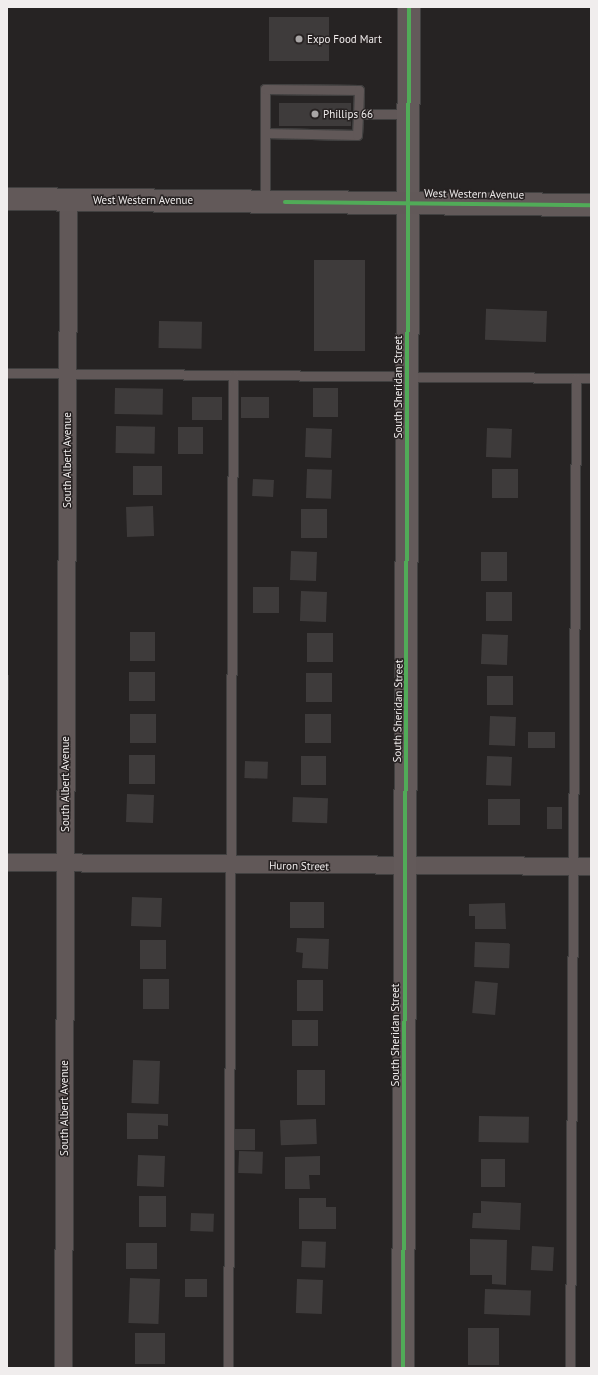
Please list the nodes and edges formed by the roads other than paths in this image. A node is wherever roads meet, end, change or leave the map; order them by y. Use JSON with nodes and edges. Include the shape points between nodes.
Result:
{"nodes":[{"id":1,"x":409,"y":7,"type":"edge"},
{"id":2,"x":358,"y":114,"type":"junction"},
{"id":3,"x":409,"y":114,"type":"junction"},
{"id":4,"x":265,"y":133,"type":"junction"},
{"id":5,"x":7,"y":199,"type":"edge"},
{"id":6,"x":68,"y":200,"type":"junction"},
{"id":7,"x":264,"y":202,"type":"junction"},
{"id":8,"x":408,"y":202,"type":"junction"},
{"id":9,"x":591,"y":205,"type":"edge"},
{"id":10,"x":7,"y":373,"type":"edge"},
{"id":11,"x":67,"y":374,"type":"junction"},
{"id":12,"x":233,"y":375,"type":"junction"},
{"id":13,"x":408,"y":377,"type":"junction"},
{"id":14,"x":576,"y":378,"type":"junction"},
{"id":15,"x":591,"y":378,"type":"edge"},
{"id":16,"x":7,"y":862,"type":"edge"},
{"id":17,"x":65,"y":862,"type":"junction"},
{"id":18,"x":230,"y":864,"type":"junction"},
{"id":19,"x":573,"y":866,"type":"junction"},
{"id":20,"x":591,"y":866,"type":"edge"},
{"id":21,"x":407,"y":867,"type":"junction"},
{"id":22,"x":62,"y":1368,"type":"edge"},
{"id":23,"x":228,"y":1368,"type":"edge"},
{"id":24,"x":403,"y":1368,"type":"edge"},
{"id":25,"x":570,"y":1368,"type":"edge"}],
"edges":[{"from":1,"to":3,"type":"street","name":"South Sheridan Street"},
{"from":2,"to":3,"type":"lane"},
{"from":2,"to":4,"type":"lane","via":[[357,135]]},
{"from":2,"to":4,"type":"lane","via":[[359,90],[265,89]]},
{"from":3,"to":8,"type":"street","name":"South Sheridan Street"},
{"from":4,"to":7,"type":"lane"},
{"from":5,"to":6,"type":"main road","name":"West Western Avenue"},
{"from":6,"to":7,"type":"main road","name":"West Western Avenue"},
{"from":6,"to":11,"type":"street","name":"South Albert Avenue"},
{"from":7,"to":8,"type":"main road","name":"West Western Avenue"},
{"from":8,"to":9,"type":"main road","name":"West Western Avenue"},
{"from":8,"to":13,"type":"street","name":"South Sheridan Street"},
{"from":10,"to":11,"type":"lane"},
{"from":11,"to":12,"type":"lane"},
{"from":11,"to":17,"type":"street","name":"South Albert Avenue"},
{"from":12,"to":13,"type":"lane"},
{"from":12,"to":18,"type":"lane"},
{"from":13,"to":14,"type":"lane"},
{"from":13,"to":21,"type":"street","name":"South Sheridan Street"},
{"from":14,"to":15,"type":"lane"},
{"from":14,"to":19,"type":"lane"},
{"from":16,"to":17,"type":"street","name":"Huron Street"},
{"from":17,"to":18,"type":"street","name":"Huron Street"},
{"from":17,"to":22,"type":"street","name":"South Albert Avenue"},
{"from":18,"to":21,"type":"street","name":"Huron Street"},
{"from":18,"to":23,"type":"lane"},
{"from":19,"to":20,"type":"street","name":"Huron Street"},
{"from":19,"to":21,"type":"street","name":"Huron Street"},
{"from":19,"to":25,"type":"lane"},
{"from":21,"to":24,"type":"street","name":"South Sheridan Street"}]}
